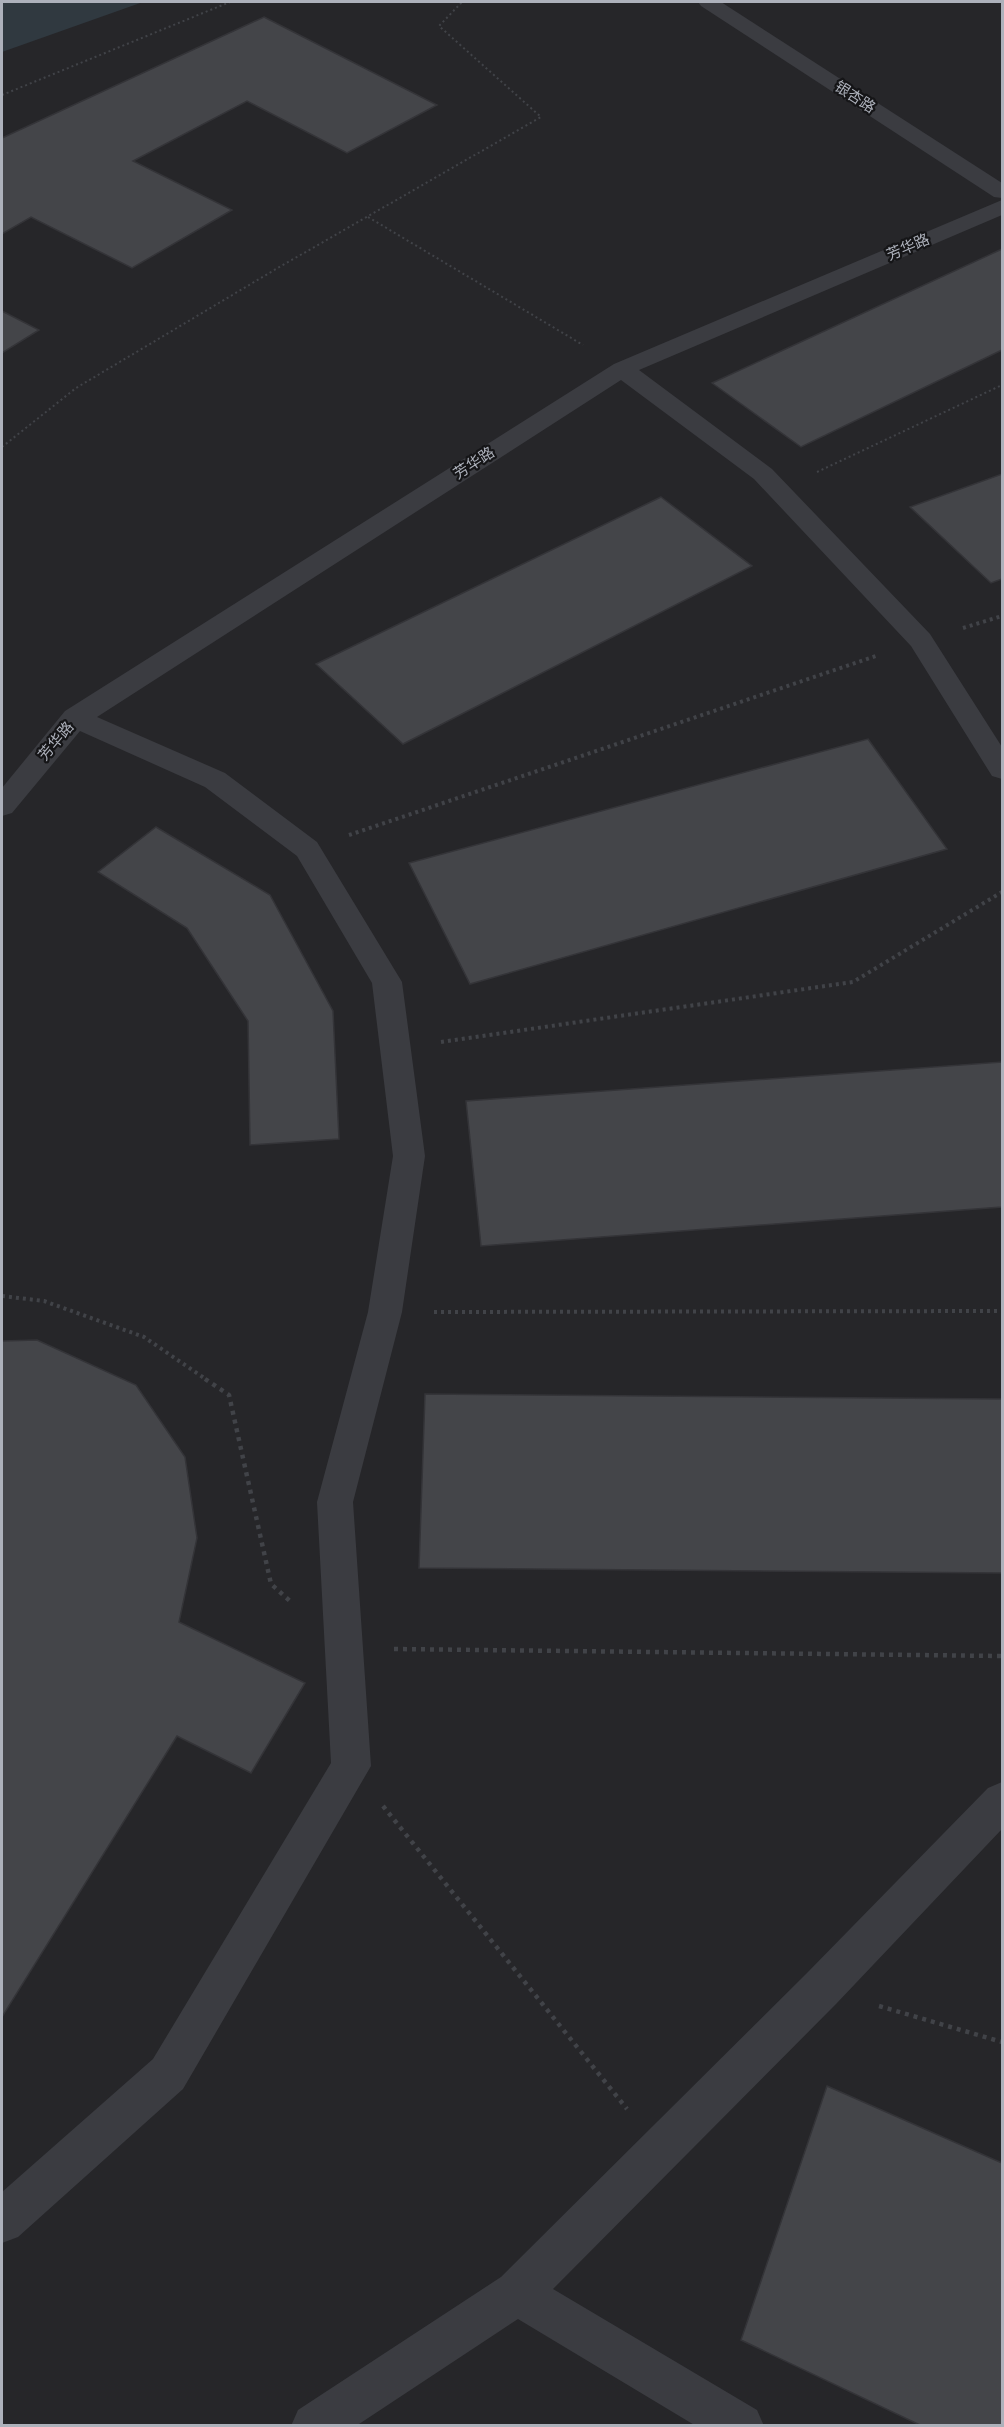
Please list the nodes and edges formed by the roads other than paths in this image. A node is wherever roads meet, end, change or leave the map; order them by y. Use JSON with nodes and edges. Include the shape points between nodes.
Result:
{"nodes":[{"id":1,"x":708,"y":2,"type":"edge"},
{"id":2,"x":1002,"y":192,"type":"edge"},
{"id":3,"x":1002,"y":207,"type":"edge"},
{"id":4,"x":622,"y":369,"type":"junction"},
{"id":5,"x":75,"y":718,"type":"junction"},
{"id":6,"x":1002,"y":769,"type":"edge"},
{"id":7,"x":2,"y":806,"type":"edge"},
{"id":8,"x":1002,"y":1801,"type":"edge"},
{"id":9,"x":2,"y":2222,"type":"edge"},
{"id":10,"x":517,"y":2292,"type":"junction"},
{"id":11,"x":314,"y":2426,"type":"edge"},
{"id":12,"x":741,"y":2426,"type":"edge"}],
"edges":[{"from":1,"to":2,"type":"street","name":"银杏路"},
{"from":3,"to":4,"type":"street","name":"芳华路"},
{"from":4,"to":5,"type":"street","name":"芳华路"},
{"from":4,"to":6,"type":"street","via":[[763,474],[921,640]]},
{"from":5,"to":7,"type":"street","name":"芳华路"},
{"from":5,"to":9,"type":"street","via":[[215,780],[307,849],[387,982],[409,1156],[385,1312],[334,1502],[351,1766],[168,2074]]},
{"from":8,"to":10,"type":"street","via":[[821,1989]]},
{"from":10,"to":11,"type":"street"},
{"from":10,"to":12,"type":"street"}]}
